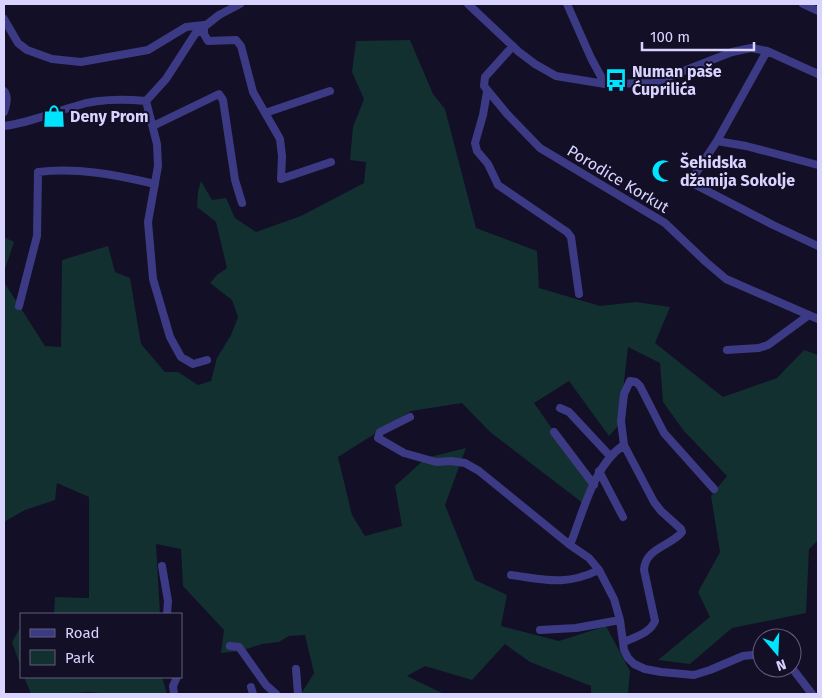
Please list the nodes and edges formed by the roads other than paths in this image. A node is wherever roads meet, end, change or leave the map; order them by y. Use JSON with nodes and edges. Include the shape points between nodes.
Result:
{"nodes":[{"id":1,"x":240,"y":4,"type":"edge"},
{"id":2,"x":468,"y":4,"type":"edge"},
{"id":3,"x":567,"y":4,"type":"edge"},
{"id":4,"x":803,"y":4,"type":"edge"},
{"id":5,"x":818,"y":11,"type":"edge"},
{"id":6,"x":4,"y":19,"type":"edge"},
{"id":7,"x":204,"y":25,"type":"junction"},
{"id":8,"x":512,"y":46,"type":"junction"},
{"id":9,"x":767,"y":52,"type":"junction"},
{"id":10,"x":818,"y":74,"type":"edge"},
{"id":11,"x":605,"y":84,"type":"junction"},
{"id":12,"x":4,"y":91,"type":"edge"},
{"id":13,"x":330,"y":92,"type":"dead end"},
{"id":14,"x":487,"y":92,"type":"junction"},
{"id":15,"x":146,"y":101,"type":"junction"},
{"id":16,"x":4,"y":112,"type":"edge"},
{"id":17,"x":265,"y":114,"type":"junction"},
{"id":18,"x":4,"y":126,"type":"edge"},
{"id":19,"x":153,"y":126,"type":"junction"},
{"id":20,"x":716,"y":142,"type":"junction"},
{"id":21,"x":330,"y":162,"type":"dead end"},
{"id":22,"x":818,"y":164,"type":"edge"},
{"id":23,"x":156,"y":184,"type":"junction"},
{"id":24,"x":242,"y":203,"type":"dead end"},
{"id":25,"x":818,"y":246,"type":"edge"},
{"id":26,"x":579,"y":294,"type":"dead end"},
{"id":27,"x":19,"y":306,"type":"dead end"},
{"id":28,"x":809,"y":315,"type":"junction"},
{"id":29,"x":818,"y":319,"type":"edge"},
{"id":30,"x":727,"y":350,"type":"dead end"},
{"id":31,"x":207,"y":360,"type":"dead end"},
{"id":32,"x":560,"y":408,"type":"dead end"},
{"id":33,"x":410,"y":416,"type":"dead end"},
{"id":34,"x":554,"y":432,"type":"dead end"},
{"id":35,"x":624,"y":445,"type":"junction"},
{"id":36,"x":610,"y":456,"type":"junction"},
{"id":37,"x":599,"y":471,"type":"junction"},
{"id":38,"x":594,"y":484,"type":"junction"},
{"id":39,"x":714,"y":489,"type":"dead end"},
{"id":40,"x":623,"y":518,"type":"dead end"},
{"id":41,"x":570,"y":545,"type":"junction"},
{"id":42,"x":162,"y":566,"type":"dead end"},
{"id":43,"x":599,"y":570,"type":"junction"},
{"id":44,"x":511,"y":575,"type":"dead end"},
{"id":45,"x":167,"y":613,"type":"edge"},
{"id":46,"x":620,"y":620,"type":"junction"},
{"id":47,"x":540,"y":630,"type":"dead end"},
{"id":48,"x":624,"y":642,"type":"junction"},
{"id":49,"x":230,"y":646,"type":"dead end"},
{"id":50,"x":752,"y":655,"type":"edge"},
{"id":51,"x":296,"y":668,"type":"dead end"},
{"id":52,"x":177,"y":678,"type":"edge"},
{"id":53,"x":800,"y":678,"type":"edge"},
{"id":54,"x":174,"y":694,"type":"edge"},
{"id":55,"x":276,"y":694,"type":"edge"},
{"id":56,"x":298,"y":694,"type":"edge"},
{"id":57,"x":812,"y":694,"type":"edge"},
{"id":58,"x":818,"y":694,"type":"edge"}],
"edges":[{"from":1,"to":7,"type":"street"},
{"from":2,"to":8,"type":"street"},
{"from":3,"to":11,"type":"street"},
{"from":4,"to":5,"type":"street"},
{"from":6,"to":7,"type":"street","via":[[27,50],[52,59],[81,62],[148,50],[186,27]]},
{"from":7,"to":15,"type":"street","via":[[166,79]]},
{"from":7,"to":17,"type":"street","via":[[206,40],[236,40],[241,46],[253,92]]},
{"from":8,"to":11,"type":"street","via":[[556,76]]},
{"from":8,"to":14,"type":"street","via":[[486,77],[484,86]]},
{"from":9,"to":10,"type":"street"},
{"from":9,"to":11,"type":"street","via":[[751,48],[732,52],[653,83]]},
{"from":9,"to":20,"type":"street"},
{"from":12,"to":16,"type":"street","via":[[7,100]]},
{"from":13,"to":17,"type":"street"},
{"from":14,"to":26,"type":"street","via":[[475,147],[498,185],[571,237]]},
{"from":14,"to":28,"type":"street","name":"Porodice Korkut","via":[[540,148],[665,223],[726,279]]},
{"from":15,"to":18,"type":"street","via":[[125,99],[78,105]]},
{"from":15,"to":19,"type":"street"},
{"from":17,"to":21,"type":"street","via":[[282,145],[281,179]]},
{"from":19,"to":23,"type":"street","via":[[157,144]]},
{"from":19,"to":24,"type":"street","via":[[219,94],[223,100],[235,180]]},
{"from":20,"to":22,"type":"street"},
{"from":20,"to":25,"type":"street","via":[[690,182]]},
{"from":23,"to":27,"type":"street","via":[[85,171],[38,172],[37,236]]},
{"from":23,"to":31,"type":"street","via":[[148,222],[153,279],[170,337],[181,357],[193,364]]},
{"from":28,"to":29,"type":"street","name":"Porodice Korkut"},
{"from":28,"to":30,"type":"street","via":[[768,345]]},
{"from":32,"to":36,"type":"street","via":[[569,412]]},
{"from":33,"to":41,"type":"street","via":[[380,432],[378,438],[404,453],[436,462],[465,463]]},
{"from":34,"to":38,"type":"street"},
{"from":35,"to":36,"type":"street"},
{"from":35,"to":39,"type":"street","via":[[621,421],[624,394],[627,385],[633,381],[640,386],[664,433]]},
{"from":35,"to":48,"type":"street","via":[[654,502],[682,532],[651,554],[645,564],[654,625]]},
{"from":36,"to":37,"type":"street"},
{"from":37,"to":38,"type":"street"},
{"from":37,"to":40,"type":"street"},
{"from":38,"to":41,"type":"street"},
{"from":41,"to":43,"type":"street","via":[[589,558]]},
{"from":42,"to":45,"type":"street"},
{"from":43,"to":44,"type":"street","via":[[583,578],[555,582]]},
{"from":43,"to":46,"type":"street","via":[[614,599]]},
{"from":46,"to":47,"type":"street"},
{"from":46,"to":48,"type":"street"},
{"from":48,"to":50,"type":"street","via":[[624,650],[634,664],[676,674],[702,673]]},
{"from":49,"to":55,"type":"street","via":[[239,647]]},
{"from":51,"to":56,"type":"street"},
{"from":52,"to":54,"type":"street"},
{"from":53,"to":57,"type":"street"},
{"from":57,"to":58,"type":"street"}]}
